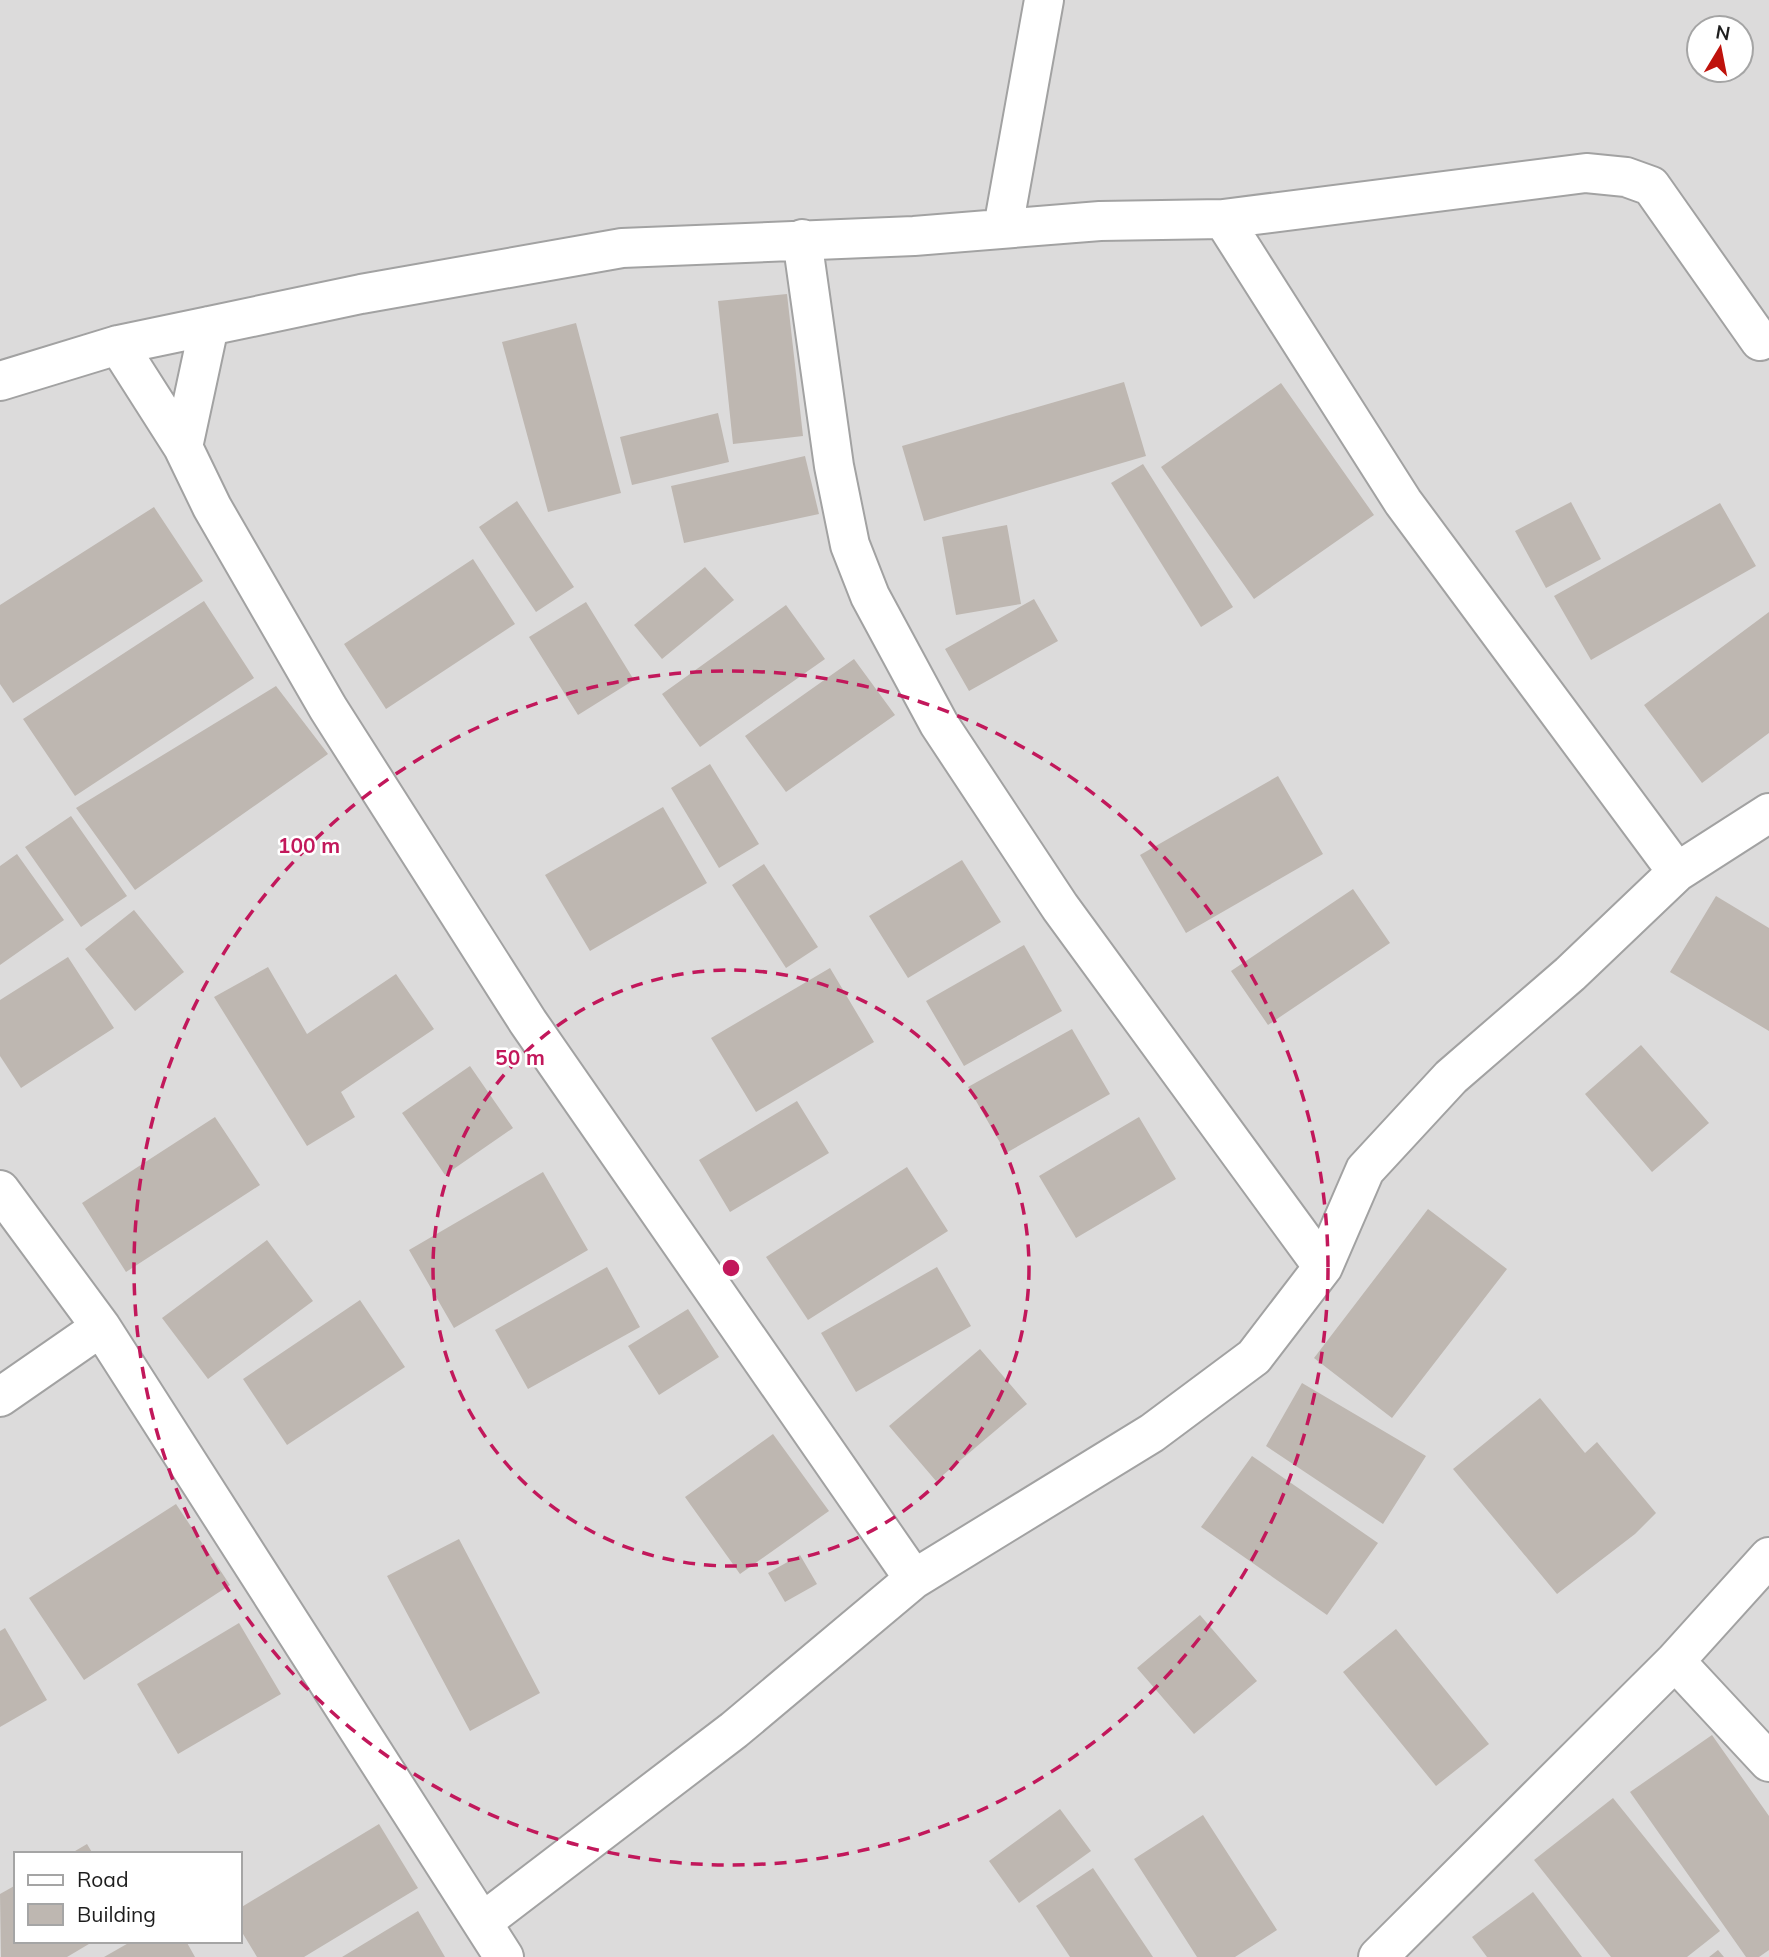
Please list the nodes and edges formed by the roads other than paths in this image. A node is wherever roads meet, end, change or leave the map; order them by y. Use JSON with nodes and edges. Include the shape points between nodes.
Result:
{"nodes":[{"id":1,"x":1044,"y":0,"type":"edge"},
{"id":2,"x":1223,"y":219,"type":"junction"},
{"id":3,"x":1003,"y":228,"type":"junction"},
{"id":4,"x":802,"y":239,"type":"junction"},
{"id":5,"x":209,"y":326,"type":"junction"},
{"id":6,"x":1760,"y":341,"type":"dead end"},
{"id":7,"x":118,"y":345,"type":"junction"},
{"id":8,"x":0,"y":381,"type":"edge"},
{"id":9,"x":183,"y":447,"type":"junction"},
{"id":10,"x":1769,"y":813,"type":"edge"},
{"id":11,"x":1677,"y":872,"type":"junction"},
{"id":12,"x":0,"y":1190,"type":"edge"},
{"id":13,"x":1323,"y":1267,"type":"junction"},
{"id":14,"x":101,"y":1327,"type":"junction"},
{"id":15,"x":0,"y":1397,"type":"edge"},
{"id":16,"x":1769,"y":1557,"type":"edge"},
{"id":17,"x":914,"y":1579,"type":"junction"},
{"id":18,"x":1675,"y":1661,"type":"junction"},
{"id":19,"x":1769,"y":1762,"type":"edge"},
{"id":20,"x":484,"y":1921,"type":"junction"},
{"id":21,"x":505,"y":1957,"type":"edge"},
{"id":22,"x":1378,"y":1957,"type":"edge"}],
"edges":[{"from":1,"to":3,"type":"street"},
{"from":2,"to":3,"type":"street"},
{"from":2,"to":6,"type":"street","via":[[1587,173],[1626,177],[1651,186],[1667,205]]},
{"from":2,"to":11,"type":"street","via":[[1404,502]]},
{"from":3,"to":4,"type":"street"},
{"from":4,"to":5,"type":"street","via":[[622,248]]},
{"from":4,"to":13,"type":"street","via":[[834,466],[850,545],[870,596],[939,724],[1060,907]]},
{"from":5,"to":7,"type":"street"},
{"from":5,"to":9,"type":"street"},
{"from":7,"to":8,"type":"street"},
{"from":7,"to":9,"type":"street"},
{"from":9,"to":17,"type":"street","via":[[212,507],[328,708],[528,1022]]},
{"from":10,"to":11,"type":"street"},
{"from":11,"to":13,"type":"street","via":[[1570,974],[1451,1077],[1364,1170]]},
{"from":12,"to":14,"type":"street"},
{"from":13,"to":17,"type":"street","via":[[1254,1357],[1152,1433]]},
{"from":14,"to":15,"type":"street"},
{"from":14,"to":20,"type":"street"},
{"from":16,"to":18,"type":"street"},
{"from":17,"to":20,"type":"street","via":[[734,1730]]},
{"from":18,"to":19,"type":"street"},
{"from":18,"to":22,"type":"street"},
{"from":20,"to":21,"type":"street"}]}
